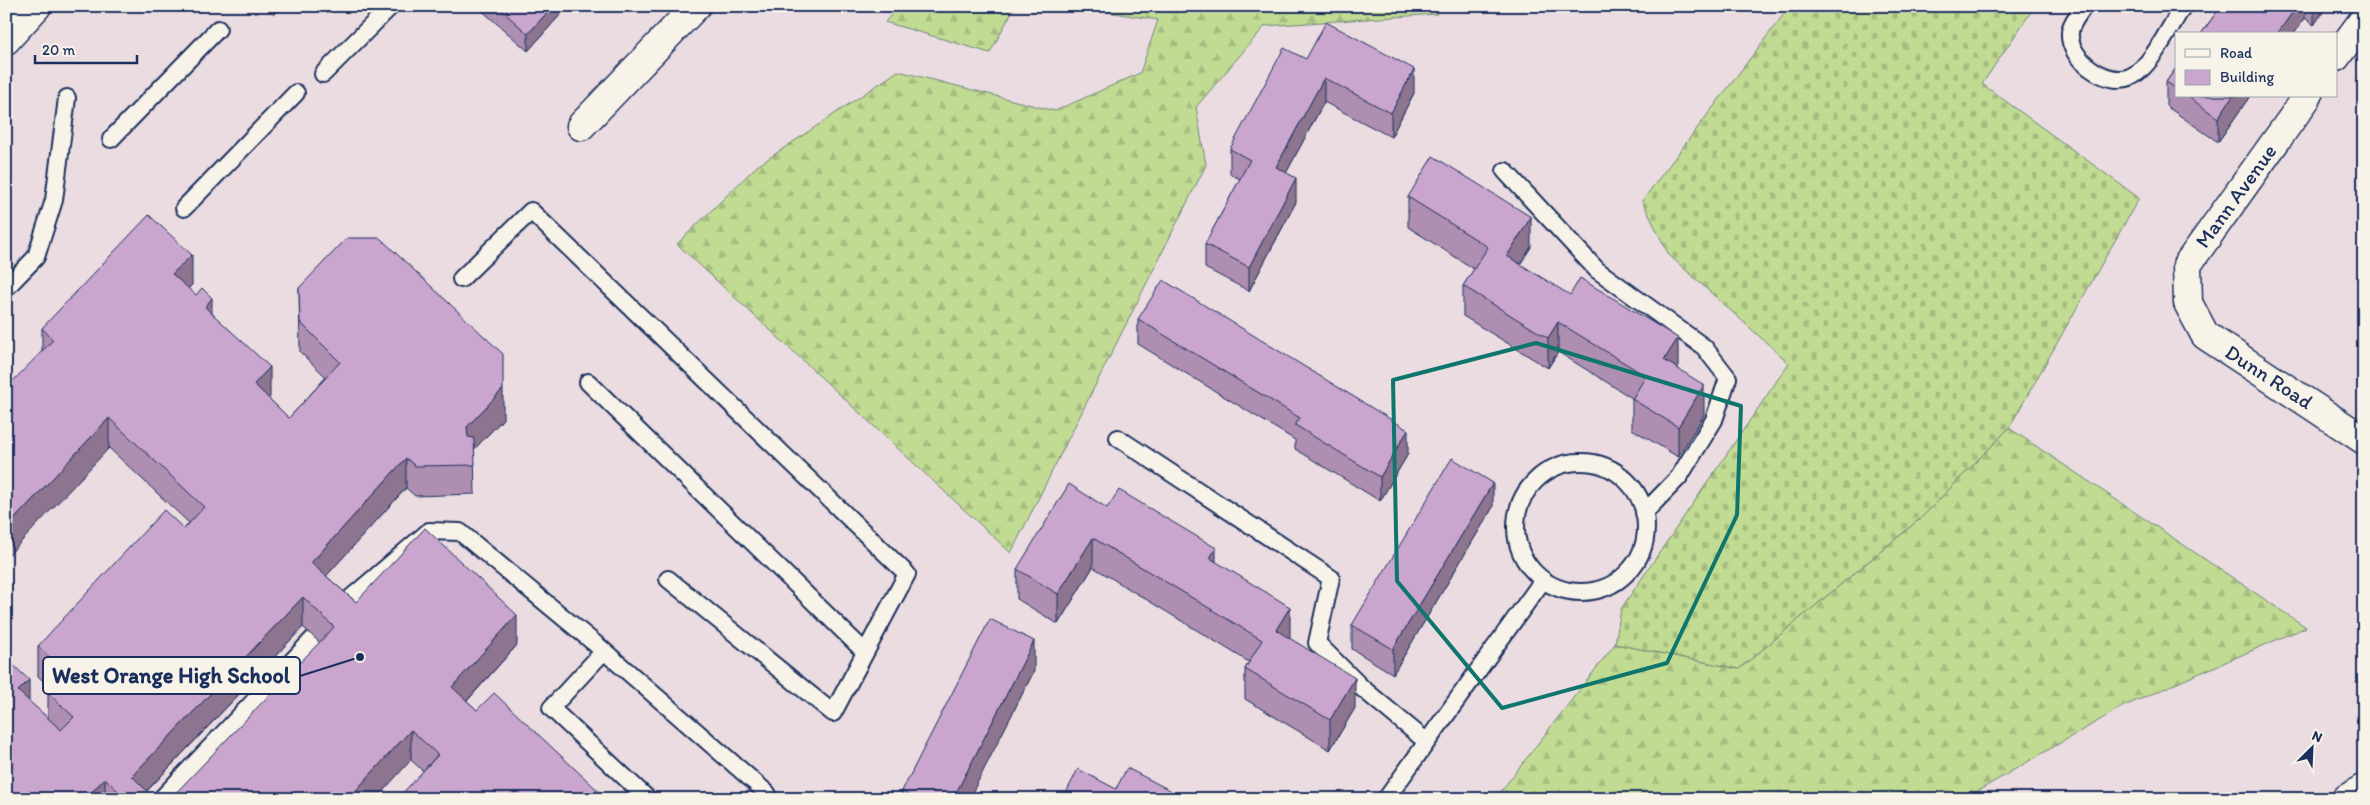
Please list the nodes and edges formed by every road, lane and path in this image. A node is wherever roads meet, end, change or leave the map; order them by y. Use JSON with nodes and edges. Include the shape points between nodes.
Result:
{"nodes":[{"id":1,"x":37,"y":6,"type":"edge"},
{"id":2,"x":391,"y":6,"type":"edge"},
{"id":3,"x":696,"y":6,"type":"edge"},
{"id":4,"x":2084,"y":6,"type":"edge"},
{"id":5,"x":2183,"y":6,"type":"edge"},
{"id":6,"x":2364,"y":19,"type":"edge"},
{"id":7,"x":218,"y":30,"type":"dead end"},
{"id":8,"x":6,"y":40,"type":"edge"},
{"id":9,"x":2338,"y":54,"type":"edge"},
{"id":10,"x":323,"y":74,"type":"dead end"},
{"id":11,"x":296,"y":93,"type":"dead end"},
{"id":12,"x":67,"y":98,"type":"dead end"},
{"id":13,"x":2307,"y":98,"type":"edge"},
{"id":14,"x":581,"y":126,"type":"dead end"},
{"id":15,"x":112,"y":139,"type":"dead end"},
{"id":16,"x":1504,"y":171,"type":"dead end"},
{"id":17,"x":184,"y":208,"type":"dead end"},
{"id":18,"x":462,"y":279,"type":"dead end"},
{"id":19,"x":6,"y":288,"type":"edge"},
{"id":20,"x":2188,"y":302,"type":"joint"},
{"id":21,"x":588,"y":382,"type":"dead end"},
{"id":22,"x":1118,"y":438,"type":"dead end"},
{"id":23,"x":2364,"y":440,"type":"edge"},
{"id":24,"x":1644,"y":513,"type":"junction"},
{"id":25,"x":668,"y":579,"type":"dead end"},
{"id":26,"x":1543,"y":580,"type":"junction"},
{"id":27,"x":336,"y":614,"type":"edge"},
{"id":28,"x":314,"y":638,"type":"edge"},
{"id":29,"x":604,"y":651,"type":"junction"},
{"id":30,"x":865,"y":652,"type":"junction"},
{"id":31,"x":1427,"y":742,"type":"junction"},
{"id":32,"x":2364,"y":788,"type":"edge"},
{"id":33,"x":161,"y":799,"type":"edge"},
{"id":34,"x":648,"y":799,"type":"edge"},
{"id":35,"x":770,"y":799,"type":"edge"},
{"id":36,"x":1386,"y":799,"type":"edge"},
{"id":37,"x":2346,"y":799,"type":"edge"}],
"edges":[{"from":1,"to":8,"type":"street"},
{"from":2,"to":10,"type":"lane"},
{"from":3,"to":14,"type":"street"},
{"from":4,"to":5,"type":"lane","via":[[2070,33],[2071,45],[2083,62],[2104,77],[2118,80],[2131,77],[2146,63]]},
{"from":6,"to":9,"type":"street"},
{"from":7,"to":15,"type":"lane"},
{"from":11,"to":17,"type":"lane"},
{"from":12,"to":19,"type":"lane","via":[[51,210],[36,257]]},
{"from":13,"to":20,"type":"street","name":"Mann Avenue","via":[[2187,265]]},
{"from":16,"to":24,"type":"lane","via":[[1598,270],[1704,347],[1728,378],[1714,420],[1684,469]]},
{"from":18,"to":30,"type":"lane","via":[[531,211],[906,574]]},
{"from":20,"to":23,"type":"street","name":"Dunn Road","via":[[2205,335]]},
{"from":21,"to":30,"type":"lane"},
{"from":22,"to":31,"type":"lane","via":[[1331,578],[1317,643],[1362,688]]},
{"from":24,"to":26,"type":"lane","via":[[1646,534],[1640,553],[1624,576],[1607,587],[1587,592],[1567,591]]},
{"from":24,"to":26,"type":"lane","via":[[1638,494],[1624,478],[1607,467],[1580,461],[1561,464],[1542,474],[1528,488],[1518,506],[1515,533],[1520,553]]},
{"from":25,"to":30,"type":"lane","via":[[833,713]]},
{"from":26,"to":31,"type":"lane"},
{"from":27,"to":29,"type":"lane","via":[[429,531],[460,532]]},
{"from":28,"to":33,"type":"lane"},
{"from":29,"to":34,"type":"lane","via":[[551,708]]},
{"from":29,"to":35,"type":"lane"},
{"from":31,"to":36,"type":"lane"},
{"from":32,"to":37,"type":"street"}]}
